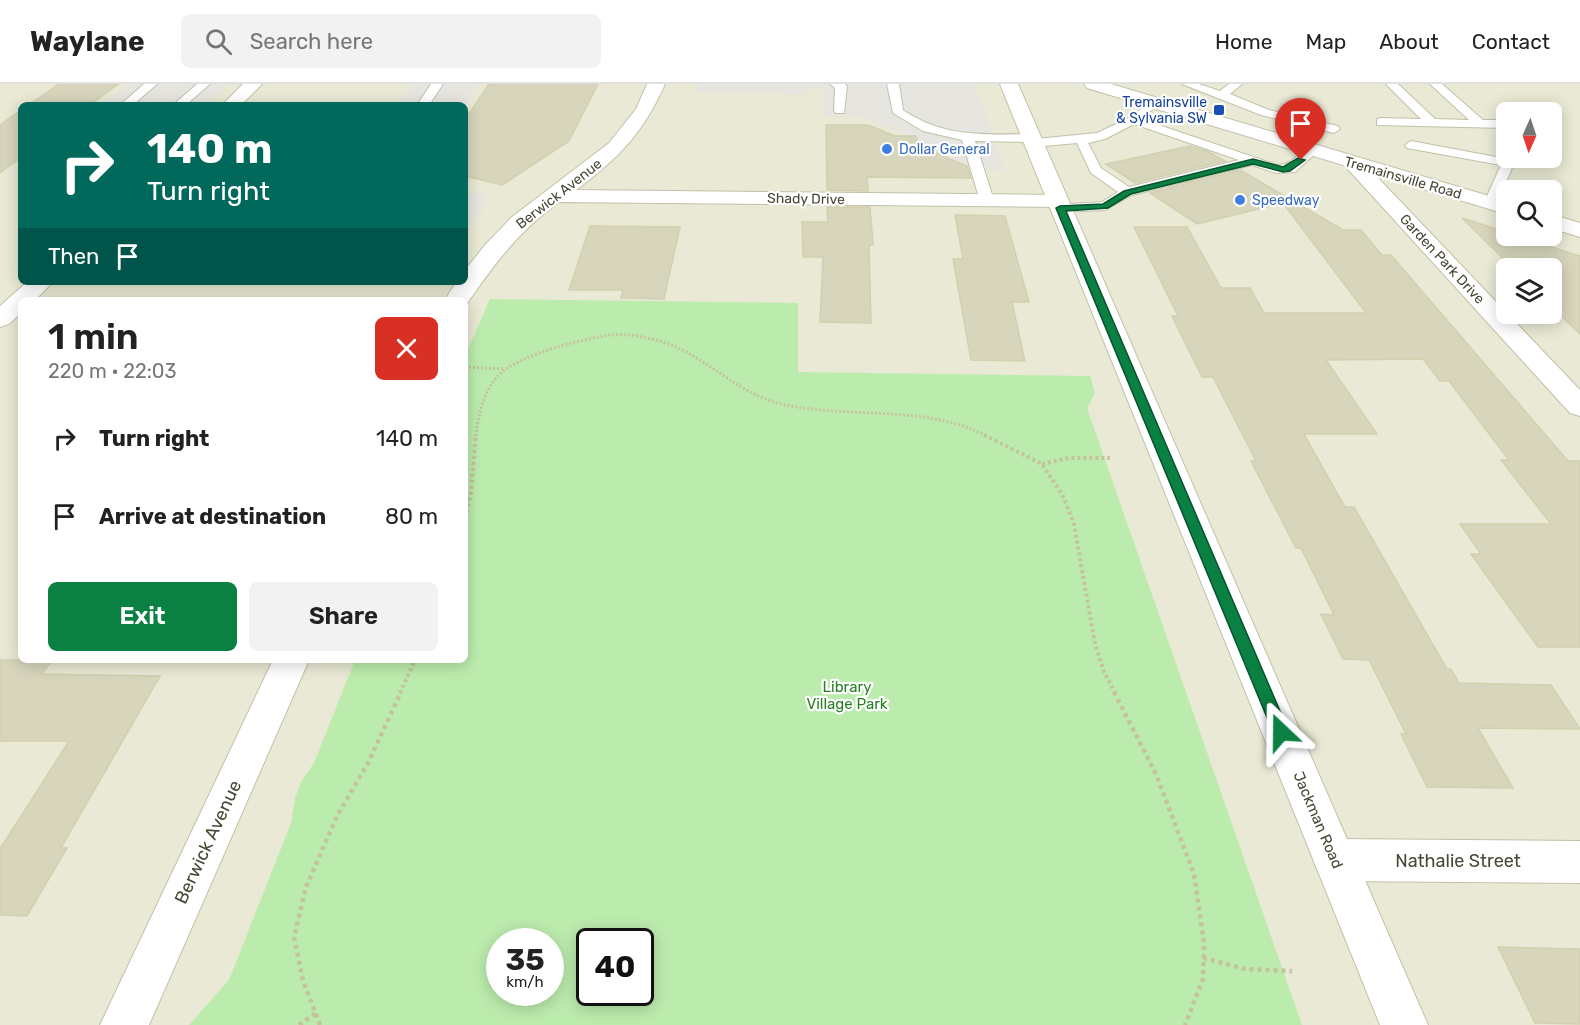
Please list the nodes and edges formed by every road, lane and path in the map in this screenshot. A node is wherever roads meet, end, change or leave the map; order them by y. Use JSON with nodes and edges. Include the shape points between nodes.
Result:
{"nodes":[{"id":1,"x":151,"y":84,"type":"edge"},
{"id":2,"x":204,"y":84,"type":"edge"},
{"id":3,"x":253,"y":84,"type":"edge"},
{"id":4,"x":437,"y":84,"type":"edge"},
{"id":5,"x":656,"y":84,"type":"edge"},
{"id":6,"x":836,"y":84,"type":"edge"},
{"id":7,"x":892,"y":84,"type":"edge"},
{"id":8,"x":1009,"y":84,"type":"edge"},
{"id":9,"x":1093,"y":84,"type":"edge"},
{"id":10,"x":1188,"y":84,"type":"edge"},
{"id":11,"x":1236,"y":84,"type":"edge"},
{"id":12,"x":1392,"y":84,"type":"edge"},
{"id":13,"x":1436,"y":84,"type":"edge"},
{"id":14,"x":1222,"y":95,"type":"junction"},
{"id":15,"x":130,"y":102,"type":"edge"},
{"id":16,"x":183,"y":102,"type":"edge"},
{"id":17,"x":234,"y":102,"type":"edge"},
{"id":18,"x":425,"y":102,"type":"edge"},
{"id":19,"x":1154,"y":103,"type":"junction"},
{"id":20,"x":840,"y":111,"type":"dead end"},
{"id":21,"x":1133,"y":120,"type":"junction"},
{"id":22,"x":1381,"y":122,"type":"dead end"},
{"id":23,"x":1432,"y":123,"type":"junction"},
{"id":24,"x":1480,"y":124,"type":"junction"},
{"id":25,"x":1496,"y":124,"type":"edge"},
{"id":26,"x":1334,"y":129,"type":"dead end"},
{"id":27,"x":968,"y":139,"type":"junction"},
{"id":28,"x":1032,"y":140,"type":"junction"},
{"id":29,"x":1081,"y":140,"type":"junction"},
{"id":30,"x":1411,"y":145,"type":"dead end"},
{"id":31,"x":1312,"y":151,"type":"junction"},
{"id":32,"x":1253,"y":161,"type":"junction"},
{"id":33,"x":1353,"y":163,"type":"junction"},
{"id":34,"x":1504,"y":180,"type":"edge"},
{"id":35,"x":1128,"y":192,"type":"junction"},
{"id":36,"x":555,"y":196,"type":"junction"},
{"id":37,"x":987,"y":201,"type":"junction"},
{"id":38,"x":1059,"y":205,"type":"junction"},
{"id":39,"x":1496,"y":205,"type":"edge"},
{"id":40,"x":1562,"y":224,"type":"edge"},
{"id":41,"x":1580,"y":230,"type":"edge"},
{"id":42,"x":468,"y":281,"type":"edge"},
{"id":43,"x":38,"y":285,"type":"edge"},
{"id":44,"x":24,"y":297,"type":"edge"},
{"id":45,"x":18,"y":303,"type":"edge"},
{"id":46,"x":0,"y":319,"type":"edge"},
{"id":47,"x":468,"y":367,"type":"edge"},
{"id":48,"x":506,"y":369,"type":"junction"},
{"id":49,"x":1580,"y":407,"type":"edge"},
{"id":50,"x":1110,"y":458,"type":"dead end"},
{"id":51,"x":1042,"y":464,"type":"junction"},
{"id":52,"x":468,"y":506,"type":"edge"},
{"id":53,"x":290,"y":663,"type":"edge"},
{"id":54,"x":414,"y":663,"type":"edge"},
{"id":55,"x":1335,"y":860,"type":"junction"},
{"id":56,"x":1580,"y":862,"type":"edge"},
{"id":57,"x":1203,"y":958,"type":"junction"},
{"id":58,"x":1292,"y":970,"type":"dead end"},
{"id":59,"x":316,"y":1014,"type":"junction"},
{"id":60,"x":124,"y":1025,"type":"edge"},
{"id":61,"x":299,"y":1025,"type":"edge"},
{"id":62,"x":320,"y":1025,"type":"edge"},
{"id":63,"x":1185,"y":1025,"type":"edge"},
{"id":64,"x":1404,"y":1025,"type":"edge"}],
"edges":[{"from":1,"to":15,"type":"lane"},
{"from":2,"to":16,"type":"lane"},
{"from":3,"to":17,"type":"street"},
{"from":4,"to":18,"type":"lane"},
{"from":5,"to":36,"type":"street","name":"Berwick Avenue","via":[[644,112],[618,148]]},
{"from":6,"to":20,"type":"lane","via":[[840,86]]},
{"from":7,"to":27,"type":"lane","via":[[897,111],[912,124]]},
{"from":8,"to":28,"type":"street","name":"Jackman Road"},
{"from":9,"to":19,"type":"street","name":"Tremainsville Road"},
{"from":10,"to":14,"type":"lane"},
{"from":11,"to":14,"type":"lane"},
{"from":12,"to":23,"type":"lane"},
{"from":13,"to":24,"type":"lane"},
{"from":14,"to":26,"type":"lane","via":[[1265,113]]},
{"from":19,"to":21,"type":"lane"},
{"from":19,"to":31,"type":"street","name":"Tremainsville Road"},
{"from":21,"to":29,"type":"lane","via":[[1101,136]]},
{"from":21,"to":32,"type":"lane"},
{"from":22,"to":23,"type":"lane"},
{"from":23,"to":24,"type":"lane"},
{"from":24,"to":25,"type":"lane"},
{"from":27,"to":28,"type":"lane"},
{"from":27,"to":37,"type":"lane"},
{"from":28,"to":29,"type":"lane"},
{"from":28,"to":38,"type":"street","name":"Jackman Road"},
{"from":29,"to":35,"type":"lane","via":[[1096,170]]},
{"from":30,"to":34,"type":"lane","via":[[1508,163]]},
{"from":31,"to":32,"type":"lane","via":[[1290,169]]},
{"from":31,"to":33,"type":"street","name":"Tremainsville Road"},
{"from":32,"to":35,"type":"lane"},
{"from":33,"to":39,"type":"street","name":"Tremainsville Road"},
{"from":33,"to":49,"type":"street","name":"Garden Park Drive"},
{"from":35,"to":38,"type":"lane","via":[[1105,206]]},
{"from":36,"to":37,"type":"street","name":"Shady Drive"},
{"from":36,"to":42,"type":"street","name":"Berwick Avenue","via":[[519,223]]},
{"from":37,"to":38,"type":"street","name":"Shady Drive"},
{"from":38,"to":55,"type":"street","name":"Jackman Road"},
{"from":40,"to":41,"type":"street"},
{"from":43,"to":44,"type":"street"},
{"from":45,"to":46,"type":"street"},
{"from":47,"to":48,"type":"path"},
{"from":48,"to":51,"type":"path","via":[[537,354],[593,337],[642,337],[686,351],[757,396],[783,405],[895,413],[944,421],[983,434]]},
{"from":48,"to":52,"type":"path","via":[[487,393],[478,418]]},
{"from":50,"to":51,"type":"path","via":[[1069,458]]},
{"from":51,"to":57,"type":"path","via":[[1064,496],[1074,524],[1095,644],[1104,672],[1156,774],[1194,874]]},
{"from":53,"to":60,"type":"street","name":"Berwick Avenue"},
{"from":54,"to":59,"type":"path","via":[[368,764],[337,816],[306,888],[294,937],[303,981]]},
{"from":55,"to":56,"type":"street","name":"Nathalie Street"},
{"from":55,"to":64,"type":"street","name":"Jackman Road"},
{"from":57,"to":58,"type":"path","via":[[1245,969]]},
{"from":57,"to":63,"type":"path","via":[[1203,979]]},
{"from":59,"to":61,"type":"path"},
{"from":59,"to":62,"type":"path"}]}
